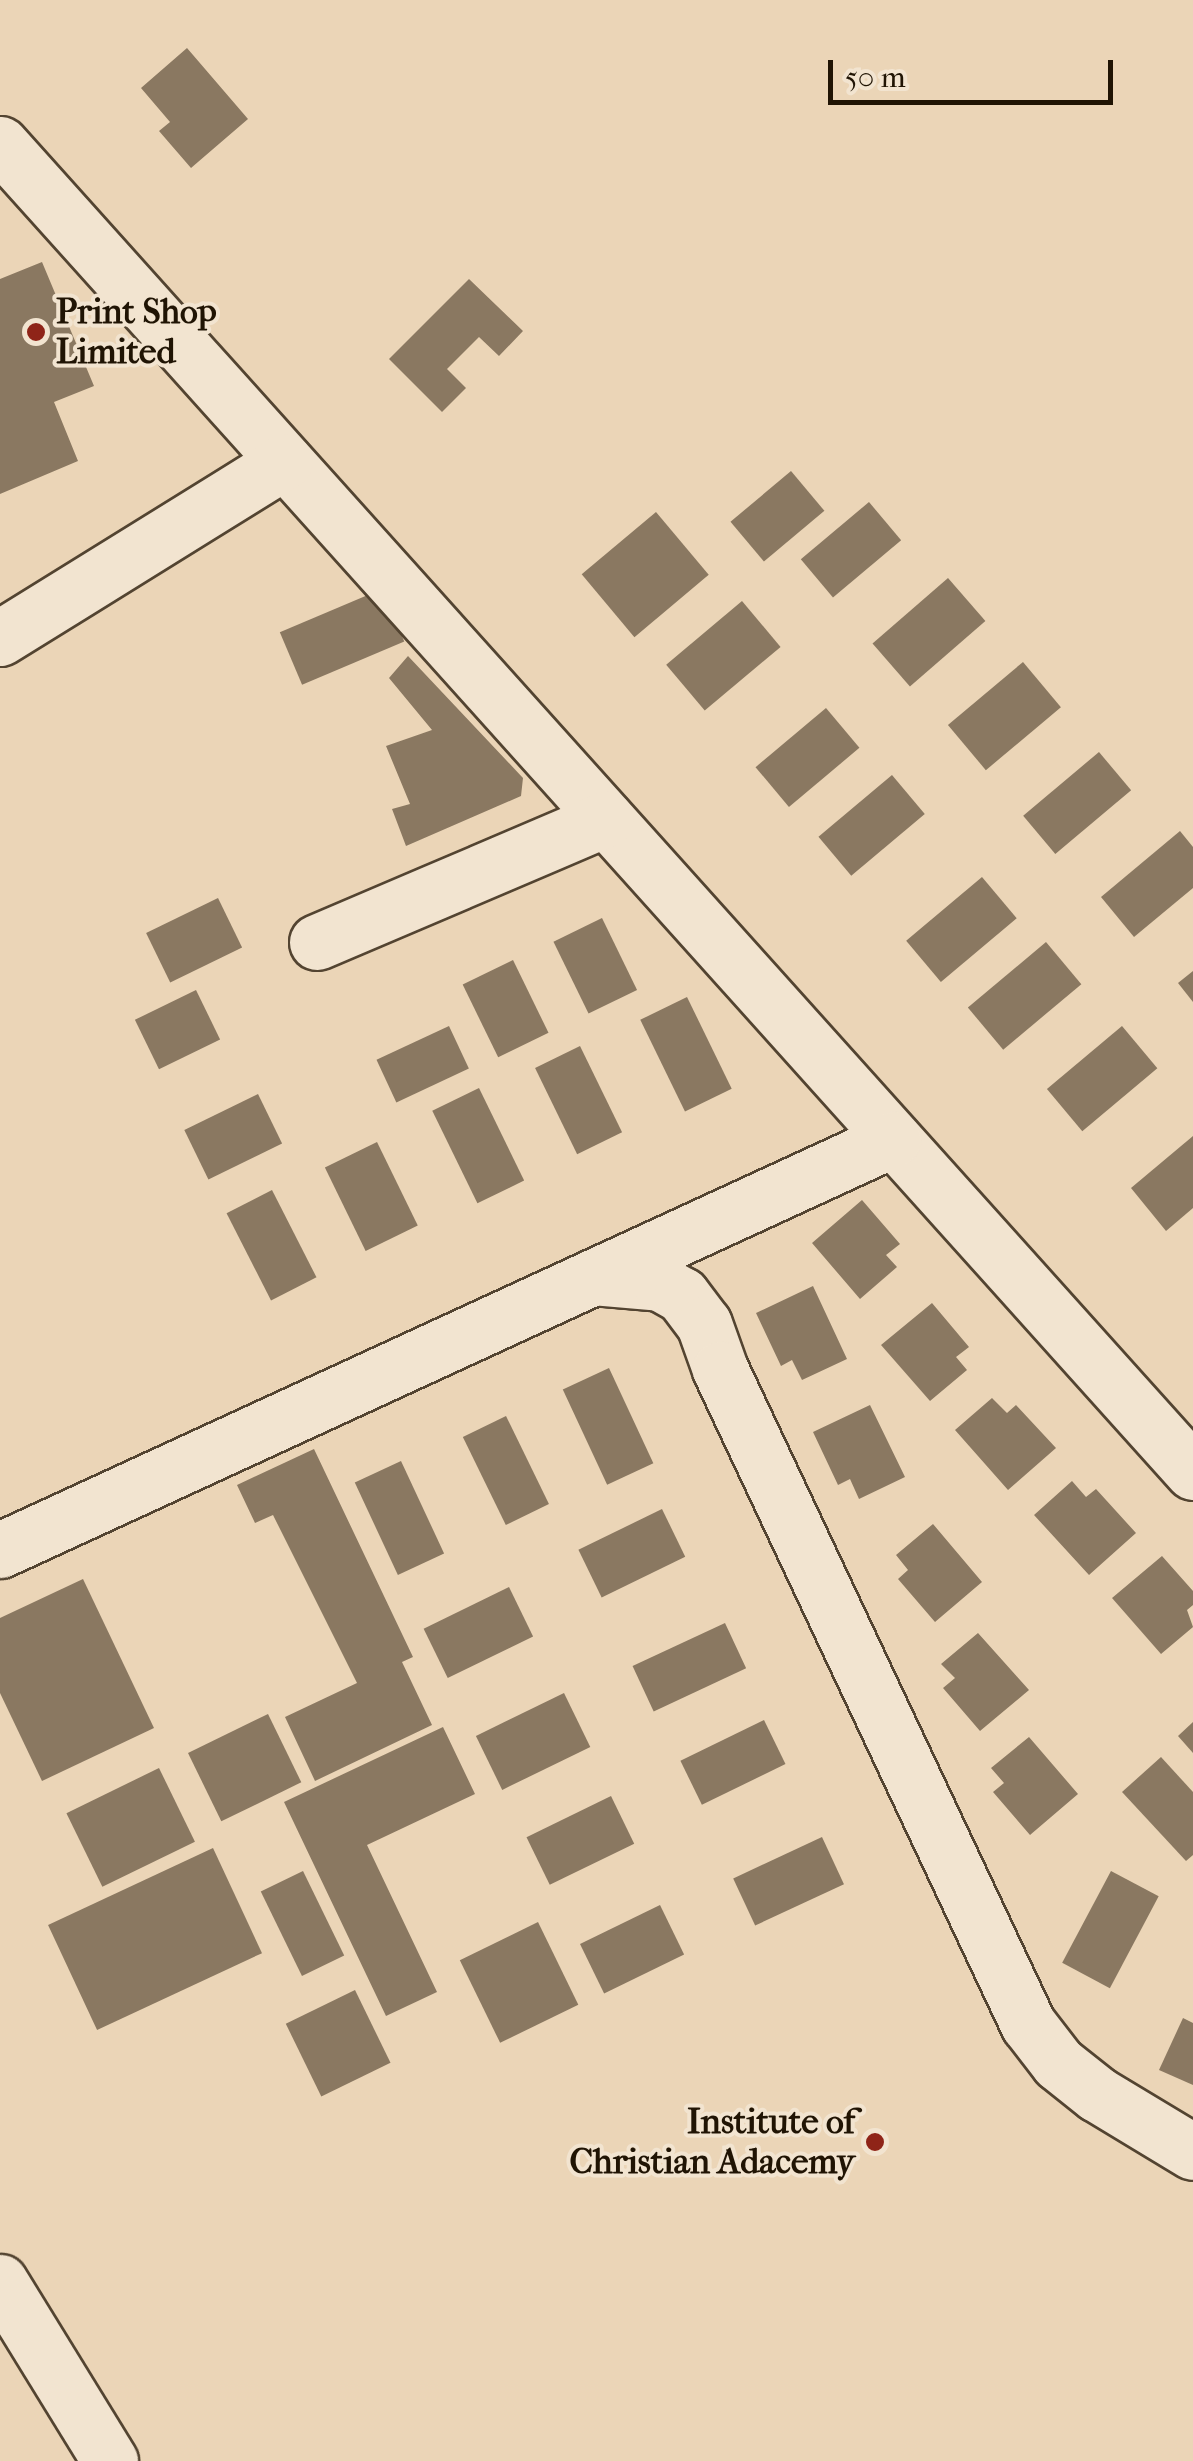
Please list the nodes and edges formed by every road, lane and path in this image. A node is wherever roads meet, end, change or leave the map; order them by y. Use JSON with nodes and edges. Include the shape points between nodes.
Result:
{"nodes":[{"id":1,"x":0,"y":144,"type":"edge"},
{"id":2,"x":285,"y":461,"type":"junction"},
{"id":3,"x":0,"y":638,"type":"edge"},
{"id":4,"x":606,"y":819,"type":"junction"},
{"id":5,"x":317,"y":942,"type":"dead end"},
{"id":6,"x":893,"y":1138,"type":"junction"},
{"id":7,"x":593,"y":1276,"type":"junction"},
{"id":8,"x":1193,"y":1472,"type":"edge"},
{"id":9,"x":0,"y":1550,"type":"edge"},
{"id":10,"x":1193,"y":2152,"type":"edge"},
{"id":11,"x":0,"y":2282,"type":"edge"},
{"id":12,"x":110,"y":2461,"type":"edge"}],
"edges":[{"from":1,"to":2,"type":"street"},
{"from":2,"to":3,"type":"street"},
{"from":2,"to":4,"type":"street"},
{"from":4,"to":5,"type":"street"},
{"from":4,"to":6,"type":"street"},
{"from":6,"to":7,"type":"street"},
{"from":6,"to":8,"type":"street"},
{"from":7,"to":9,"type":"street"},
{"from":7,"to":10,"type":"street","via":[[660,1283],[682,1295],[704,1324],[1028,2024],[1071,2074]]},
{"from":11,"to":12,"type":"street"}]}
